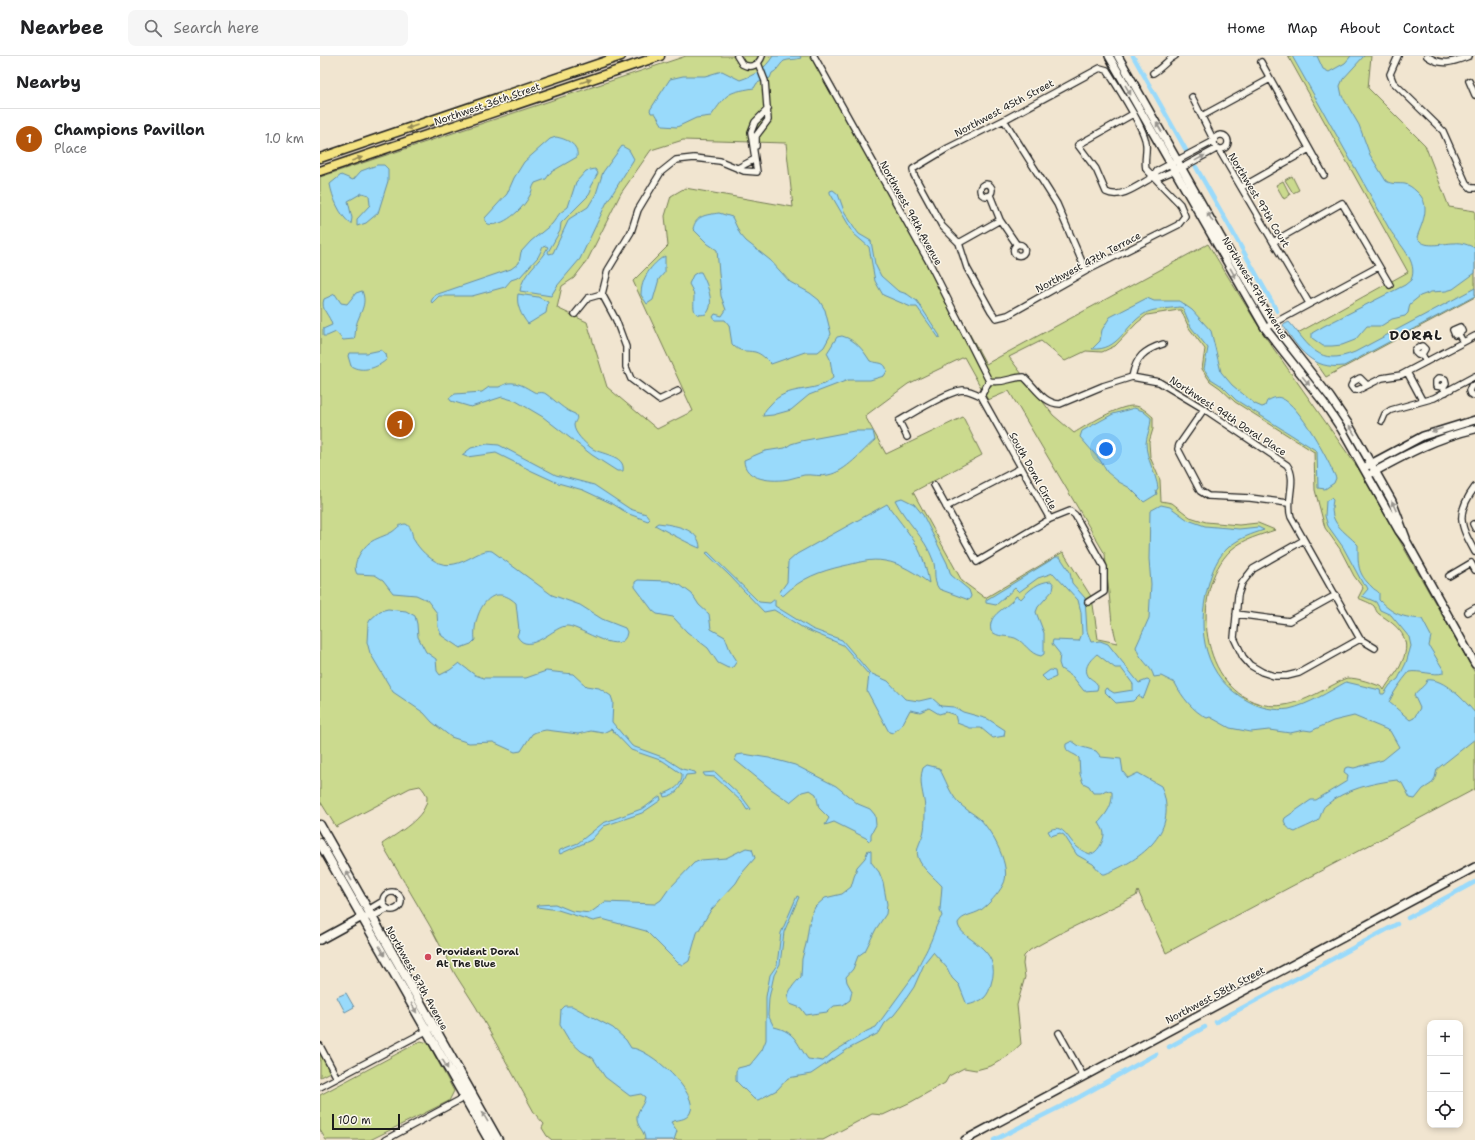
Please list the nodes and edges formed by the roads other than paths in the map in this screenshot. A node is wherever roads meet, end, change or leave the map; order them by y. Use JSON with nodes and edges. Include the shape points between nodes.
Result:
{"nodes":[{"id":1,"x":621,"y":56,"type":"edge"},
{"id":2,"x":660,"y":56,"type":"edge"},
{"id":3,"x":737,"y":56,"type":"edge"},
{"id":4,"x":762,"y":56,"type":"edge"},
{"id":5,"x":814,"y":56,"type":"edge"},
{"id":6,"x":1109,"y":56,"type":"edge"},
{"id":7,"x":1118,"y":56,"type":"edge"},
{"id":8,"x":1398,"y":56,"type":"edge"},
{"id":9,"x":1427,"y":56,"type":"edge"},
{"id":10,"x":1469,"y":56,"type":"edge"},
{"id":11,"x":1171,"y":57,"type":"edge"},
{"id":12,"x":612,"y":59,"type":"junction"},
{"id":13,"x":1261,"y":62,"type":"dead end"},
{"id":14,"x":759,"y":66,"type":"junction"},
{"id":15,"x":616,"y":71,"type":"junction"},
{"id":16,"x":1153,"y":73,"type":"dead end"},
{"id":17,"x":557,"y":78,"type":"junction"},
{"id":18,"x":1270,"y":79,"type":"junction"},
{"id":19,"x":1468,"y":81,"type":"dead end"},
{"id":20,"x":560,"y":90,"type":"junction"},
{"id":21,"x":1475,"y":95,"type":"edge"},
{"id":22,"x":1192,"y":97,"type":"dead end"},
{"id":23,"x":490,"y":100,"type":"junction"},
{"id":24,"x":768,"y":109,"type":"junction"},
{"id":25,"x":494,"y":112,"type":"junction"},
{"id":26,"x":1133,"y":114,"type":"junction"},
{"id":27,"x":1202,"y":116,"type":"junction"},
{"id":28,"x":1004,"y":120,"type":"junction"},
{"id":29,"x":428,"y":122,"type":"junction"},
{"id":30,"x":432,"y":133,"type":"junction"},
{"id":31,"x":1214,"y":141,"type":"junction"},
{"id":32,"x":1218,"y":148,"type":"junction"},
{"id":33,"x":1309,"y":149,"type":"junction"},
{"id":34,"x":320,"y":158,"type":"edge"},
{"id":35,"x":755,"y":159,"type":"junction"},
{"id":36,"x":1180,"y":164,"type":"junction"},
{"id":37,"x":1172,"y":167,"type":"junction"},
{"id":38,"x":738,"y":168,"type":"junction"},
{"id":39,"x":320,"y":171,"type":"edge"},
{"id":40,"x":1324,"y":175,"type":"dead end"},
{"id":41,"x":1152,"y":177,"type":"junction"},
{"id":42,"x":1242,"y":187,"type":"junction"},
{"id":43,"x":1475,"y":188,"type":"edge"},
{"id":44,"x":990,"y":195,"type":"dead end"},
{"id":45,"x":1000,"y":220,"type":"junction"},
{"id":46,"x":1273,"y":242,"type":"junction"},
{"id":47,"x":959,"y":243,"type":"junction"},
{"id":48,"x":1017,"y":245,"type":"dead end"},
{"id":49,"x":1378,"y":267,"type":"junction"},
{"id":50,"x":1086,"y":271,"type":"junction"},
{"id":51,"x":1390,"y":285,"type":"dead end"},
{"id":52,"x":602,"y":294,"type":"junction"},
{"id":53,"x":1309,"y":303,"type":"junction"},
{"id":54,"x":575,"y":314,"type":"dead end"},
{"id":55,"x":1272,"y":323,"type":"junction"},
{"id":56,"x":1265,"y":328,"type":"junction"},
{"id":57,"x":1458,"y":334,"type":"dead end"},
{"id":58,"x":1475,"y":336,"type":"edge"},
{"id":59,"x":1463,"y":342,"type":"junction"},
{"id":60,"x":1163,"y":344,"type":"dead end"},
{"id":61,"x":1422,"y":354,"type":"dead end"},
{"id":62,"x":1426,"y":362,"type":"junction"},
{"id":63,"x":1407,"y":372,"type":"junction"},
{"id":64,"x":1475,"y":376,"type":"edge"},
{"id":65,"x":1132,"y":377,"type":"junction"},
{"id":66,"x":989,"y":381,"type":"junction"},
{"id":67,"x":1471,"y":383,"type":"edge"},
{"id":68,"x":1367,"y":385,"type":"dead end"},
{"id":69,"x":678,"y":391,"type":"dead end"},
{"id":70,"x":981,"y":396,"type":"junction"},
{"id":71,"x":1475,"y":396,"type":"edge"},
{"id":72,"x":1422,"y":400,"type":"junction"},
{"id":73,"x":1204,"y":409,"type":"junction"},
{"id":74,"x":1475,"y":420,"type":"edge"},
{"id":75,"x":1382,"y":421,"type":"dead end"},
{"id":76,"x":1475,"y":429,"type":"edge"},
{"id":77,"x":1423,"y":436,"type":"junction"},
{"id":78,"x":907,"y":437,"type":"dead end"},
{"id":79,"x":1427,"y":444,"type":"junction"},
{"id":80,"x":1371,"y":464,"type":"junction"},
{"id":81,"x":1021,"y":468,"type":"junction"},
{"id":82,"x":1364,"y":468,"type":"junction"},
{"id":83,"x":1376,"y":471,"type":"junction"},
{"id":84,"x":1368,"y":475,"type":"junction"},
{"id":85,"x":934,"y":485,"type":"dead end"},
{"id":86,"x":1475,"y":487,"type":"edge"},
{"id":87,"x":1288,"y":503,"type":"junction"},
{"id":88,"x":946,"y":507,"type":"junction"},
{"id":89,"x":1050,"y":519,"type":"junction"},
{"id":90,"x":1304,"y":540,"type":"junction"},
{"id":91,"x":1407,"y":542,"type":"junction"},
{"id":92,"x":1475,"y":552,"type":"edge"},
{"id":93,"x":1475,"y":570,"type":"edge"},
{"id":94,"x":1449,"y":576,"type":"dead end"},
{"id":95,"x":1336,"y":595,"type":"junction"},
{"id":96,"x":1088,"y":602,"type":"dead end"},
{"id":97,"x":1475,"y":608,"type":"edge"},
{"id":98,"x":1468,"y":612,"type":"dead end"},
{"id":99,"x":1236,"y":614,"type":"junction"},
{"id":100,"x":1360,"y":639,"type":"junction"},
{"id":101,"x":1375,"y":648,"type":"dead end"},
{"id":102,"x":1475,"y":664,"type":"edge"},
{"id":103,"x":320,"y":825,"type":"edge"},
{"id":104,"x":320,"y":842,"type":"edge"},
{"id":105,"x":1475,"y":867,"type":"edge"},
{"id":106,"x":383,"y":901,"type":"junction"},
{"id":107,"x":387,"y":909,"type":"junction"},
{"id":108,"x":370,"y":914,"type":"junction"},
{"id":109,"x":362,"y":917,"type":"junction"},
{"id":110,"x":320,"y":940,"type":"edge"},
{"id":111,"x":430,"y":1029,"type":"junction"},
{"id":112,"x":1059,"y":1033,"type":"dead end"},
{"id":113,"x":320,"y":1046,"type":"edge"},
{"id":114,"x":1083,"y":1076,"type":"junction"},
{"id":115,"x":337,"y":1078,"type":"junction"},
{"id":116,"x":320,"y":1086,"type":"edge"},
{"id":117,"x":468,"y":1096,"type":"junction"},
{"id":118,"x":385,"y":1140,"type":"edge"},
{"id":119,"x":489,"y":1140,"type":"edge"},
{"id":120,"x":498,"y":1140,"type":"edge"},
{"id":121,"x":965,"y":1140,"type":"edge"}],
"edges":[{"from":1,"to":12,"type":"main road","name":"Northwest 36th Street"},
{"from":2,"to":15,"type":"main road","name":"Northwest 36th Street"},
{"from":3,"to":14,"type":"street","via":[[746,66]]},
{"from":4,"to":14,"type":"street"},
{"from":5,"to":66,"type":"street","name":"Northwest 94th Avenue","via":[[929,262]]},
{"from":6,"to":37,"type":"street","name":"Northwest 97th Avenue","one_way":true},
{"from":36,"to":7,"type":"street","name":"Northwest 97th Avenue","one_way":true},
{"from":8,"to":43,"type":"street","via":[[1390,74],[1393,82],[1443,131],[1466,183]]},
{"from":9,"to":10,"type":"street","via":[[1445,64]]},
{"from":11,"to":16,"type":"street","via":[[1162,68]]},
{"from":12,"to":15,"type":"main road"},
{"from":12,"to":17,"type":"main road","name":"Northwest 36th Street"},
{"from":13,"to":18,"type":"street"},
{"from":14,"to":24,"type":"street","via":[[765,81]]},
{"from":20,"to":15,"type":"main road","name":"Northwest 36th Street","one_way":true},
{"from":17,"to":20,"type":"main road"},
{"from":17,"to":23,"type":"main road","name":"Northwest 36th Street"},
{"from":18,"to":27,"type":"street"},
{"from":18,"to":33,"type":"street"},
{"from":19,"to":21,"type":"street"},
{"from":20,"to":25,"type":"main road","name":"Northwest 36th Street"},
{"from":22,"to":27,"type":"street","name":"Northwest 97th Court"},
{"from":23,"to":25,"type":"main road"},
{"from":23,"to":29,"type":"main road","name":"Northwest 36th Street"},
{"from":24,"to":35,"type":"street","via":[[768,120],[756,136]]},
{"from":24,"to":35,"type":"street","via":[[755,122],[751,132]]},
{"from":25,"to":30,"type":"main road","name":"Northwest 36th Street"},
{"from":26,"to":28,"type":"street","name":"Northwest 45th Street","via":[[1107,70],[1100,68]]},
{"from":26,"to":41,"type":"street","via":[[1146,143],[1146,169]]},
{"from":26,"to":41,"type":"street","via":[[1078,145],[1096,170],[1106,192],[1120,195]]},
{"from":27,"to":31,"type":"street","name":"Northwest 97th Court"},
{"from":28,"to":47,"type":"street","name":"Northwest 45th Street","via":[[914,168],[913,171],[942,226]]},
{"from":28,"to":50,"type":"street","via":[[1057,204]]},
{"from":29,"to":30,"type":"main road"},
{"from":29,"to":34,"type":"main road","name":"Northwest 36th Street","one_way":true},
{"from":39,"to":30,"type":"main road","name":"Northwest 36th Street","one_way":true},
{"from":31,"to":32,"type":"street","name":"Northwest 97th Court"},
{"from":31,"to":32,"type":"street","name":"Northwest 97th Court","via":[[1220,135],[1228,140],[1226,146]]},
{"from":31,"to":36,"type":"street"},
{"from":36,"to":32,"type":"street","one_way":true},
{"from":32,"to":42,"type":"street","name":"Northwest 97th Court"},
{"from":33,"to":40,"type":"street"},
{"from":33,"to":42,"type":"street"},
{"from":35,"to":38,"type":"street"},
{"from":35,"to":38,"type":"street","via":[[757,172]]},
{"from":36,"to":37,"type":"street"},
{"from":55,"to":36,"type":"street","name":"Northwest 97th Avenue","one_way":true},
{"from":37,"to":41,"type":"street","via":[[1157,171]]},
{"from":37,"to":56,"type":"street","name":"Northwest 97th Avenue","one_way":true},
{"from":38,"to":52,"type":"street","via":[[720,161],[694,158],[676,160],[661,172],[638,210],[631,232],[608,270]]},
{"from":41,"to":50,"type":"street","name":"Northwest 47th Terrace","via":[[1180,204],[1185,216],[1178,225]]},
{"from":42,"to":46,"type":"street","name":"Northwest 97th Court"},
{"from":44,"to":45,"type":"street"},
{"from":45,"to":47,"type":"street"},
{"from":45,"to":48,"type":"street"},
{"from":46,"to":49,"type":"street","via":[[1342,203]]},
{"from":46,"to":53,"type":"street","name":"Northwest 97th Court"},
{"from":47,"to":50,"type":"street","name":"Northwest 47th Terrace","via":[[967,268],[996,318],[1008,316]]},
{"from":49,"to":51,"type":"street"},
{"from":49,"to":53,"type":"street"},
{"from":52,"to":54,"type":"street","via":[[588,298]]},
{"from":52,"to":69,"type":"street","via":[[616,320],[626,347],[626,368],[631,379],[659,400]]},
{"from":53,"to":55,"type":"street"},
{"from":55,"to":56,"type":"street"},
{"from":80,"to":55,"type":"street","name":"Northwest 97th Avenue","one_way":true,"via":[[1330,397]]},
{"from":56,"to":82,"type":"street","name":"Northwest 97th Avenue","one_way":true,"via":[[1324,403]]},
{"from":57,"to":59,"type":"street"},
{"from":58,"to":59,"type":"street"},
{"from":59,"to":62,"type":"street"},
{"from":60,"to":65,"type":"street","via":[[1150,348],[1136,361]]},
{"from":61,"to":62,"type":"street"},
{"from":62,"to":63,"type":"street"},
{"from":63,"to":68,"type":"street","via":[[1382,378]]},
{"from":63,"to":72,"type":"street"},
{"from":64,"to":67,"type":"street"},
{"from":65,"to":66,"type":"street","name":"Northwest 94th Doral Place","via":[[1060,404],[1047,401],[1024,377],[1014,377],[1000,383]]},
{"from":65,"to":73,"type":"street","name":"Northwest 94th Doral Place","via":[[1159,382]]},
{"from":66,"to":70,"type":"street"},
{"from":67,"to":71,"type":"street","via":[[1469,393]]},
{"from":67,"to":72,"type":"street","via":[[1444,389],[1434,398]]},
{"from":70,"to":78,"type":"street","via":[[962,390],[915,412],[899,421]]},
{"from":70,"to":81,"type":"street","name":"South Doral Circle"},
{"from":72,"to":75,"type":"street","via":[[1390,410]]},
{"from":73,"to":87,"type":"street","name":"Northwest 94th Doral Place","via":[[1287,465],[1292,475]]},
{"from":73,"to":87,"type":"street","via":[[1178,449],[1200,491],[1208,496]]},
{"from":74,"to":77,"type":"street","one_way":true},
{"from":76,"to":79,"type":"street"},
{"from":77,"to":79,"type":"street"},
{"from":77,"to":80,"type":"street"},
{"from":79,"to":83,"type":"street"},
{"from":80,"to":82,"type":"street"},
{"from":80,"to":83,"type":"street","name":"Northwest 97th Avenue"},
{"from":81,"to":88,"type":"street"},
{"from":81,"to":89,"type":"street","name":"South Doral Circle"},
{"from":82,"to":84,"type":"street","name":"Northwest 97th Avenue"},
{"from":83,"to":84,"type":"street"},
{"from":91,"to":83,"type":"street","name":"Northwest 97th Avenue","one_way":true,"via":[[1404,528]]},
{"from":84,"to":91,"type":"street","name":"Northwest 97th Avenue"},
{"from":85,"to":88,"type":"street"},
{"from":86,"to":92,"type":"street","via":[[1466,500],[1462,513],[1462,530]]},
{"from":87,"to":90,"type":"street","name":"Northwest 94th Doral Place","via":[[1291,517]]},
{"from":88,"to":89,"type":"street","via":[[977,562]]},
{"from":89,"to":96,"type":"street","name":"South Doral Circle","via":[[1070,511],[1075,515],[1104,567],[1104,592]]},
{"from":90,"to":95,"type":"street","name":"Northwest 94th Doral Place"},
{"from":90,"to":99,"type":"street","via":[[1245,576],[1238,595]]},
{"from":91,"to":102,"type":"street","name":"Northwest 97th Avenue"},
{"from":93,"to":94,"type":"street","via":[[1471,563]]},
{"from":95,"to":99,"type":"street","via":[[1289,621]]},
{"from":95,"to":100,"type":"street","name":"Northwest 94th Doral Place"},
{"from":97,"to":98,"type":"street"},
{"from":99,"to":100,"type":"street","via":[[1234,638],[1243,657],[1250,665],[1274,676],[1299,674]]},
{"from":100,"to":101,"type":"street"},
{"from":108,"to":103,"type":"main road","name":"Northwest 87th Avenue","one_way":true},
{"from":104,"to":109,"type":"main road","name":"Northwest 87th Avenue"},
{"from":105,"to":114,"type":"street","name":"Northwest 58th Street"},
{"from":106,"to":107,"type":"street"},
{"from":106,"to":107,"type":"street","via":[[389,893],[395,893],[400,897],[397,908]]},
{"from":106,"to":108,"type":"street"},
{"from":107,"to":108,"type":"street"},
{"from":108,"to":109,"type":"street"},
{"from":108,"to":111,"type":"main road","name":"Northwest 87th Avenue"},
{"from":109,"to":110,"type":"street"},
{"from":109,"to":111,"type":"main road","name":"Northwest 87th Avenue","one_way":true},
{"from":111,"to":115,"type":"street"},
{"from":111,"to":117,"type":"main road","name":"Northwest 87th Avenue"},
{"from":112,"to":114,"type":"street"},
{"from":113,"to":115,"type":"street"},
{"from":114,"to":121,"type":"street","name":"Northwest 58th Street"},
{"from":115,"to":116,"type":"street"},
{"from":117,"to":118,"type":"street"},
{"from":117,"to":119,"type":"main road","name":"Northwest 87th Avenue"},
{"from":120,"to":117,"type":"main road","name":"Northwest 87th Avenue","one_way":true}]}
